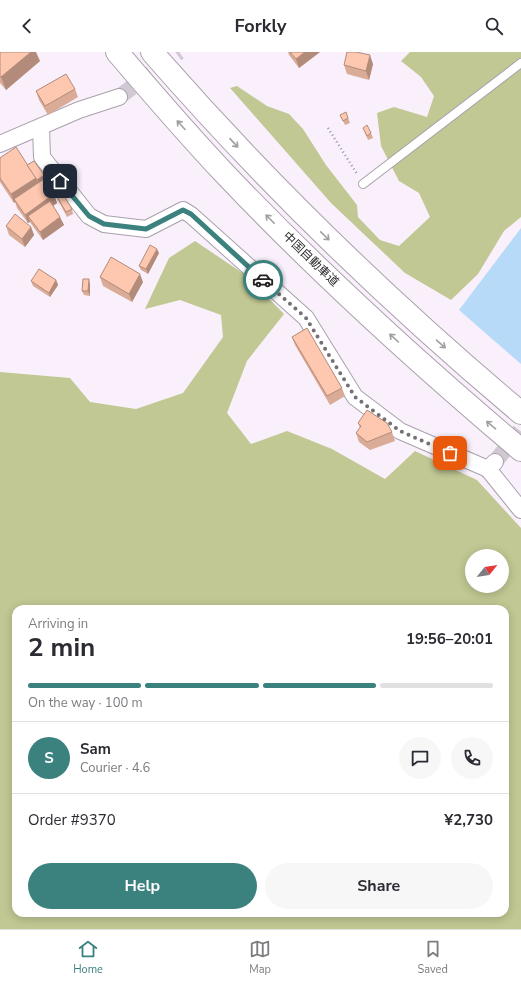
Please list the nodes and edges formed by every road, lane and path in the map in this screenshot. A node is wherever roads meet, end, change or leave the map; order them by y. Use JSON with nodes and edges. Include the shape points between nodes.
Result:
{"nodes":[{"id":1,"x":117,"y":52,"type":"edge"},
{"id":2,"x":152,"y":52,"type":"edge"},
{"id":3,"x":521,"y":63,"type":"edge"},
{"id":4,"x":119,"y":97,"type":"tunnel mouth"},
{"id":5,"x":41,"y":127,"type":"junction"},
{"id":6,"x":328,"y":128,"type":"dead end"},
{"id":7,"x":0,"y":144,"type":"edge"},
{"id":8,"x":363,"y":184,"type":"joint"},
{"id":9,"x":521,"y":412,"type":"edge"},
{"id":10,"x":521,"y":450,"type":"edge"},
{"id":11,"x":521,"y":510,"type":"edge"}],
"edges":[{"from":10,"to":1,"type":"highway","name":"中国自動車道","one_way":true,"via":[[452,391],[303,253],[226,174]]},
{"from":2,"to":9,"type":"highway","one_way":true,"via":[[248,158],[324,235],[416,321]]},
{"from":3,"to":8,"type":"lane"},
{"from":4,"to":5,"type":"street","via":[[79,110]]},
{"from":5,"to":7,"type":"street"},
{"from":5,"to":11,"type":"street","via":[[42,157],[89,216],[104,224],[146,229],[183,210],[191,214],[306,318],[355,397],[400,431],[491,465]]},
{"from":6,"to":8,"type":"path"}]}
